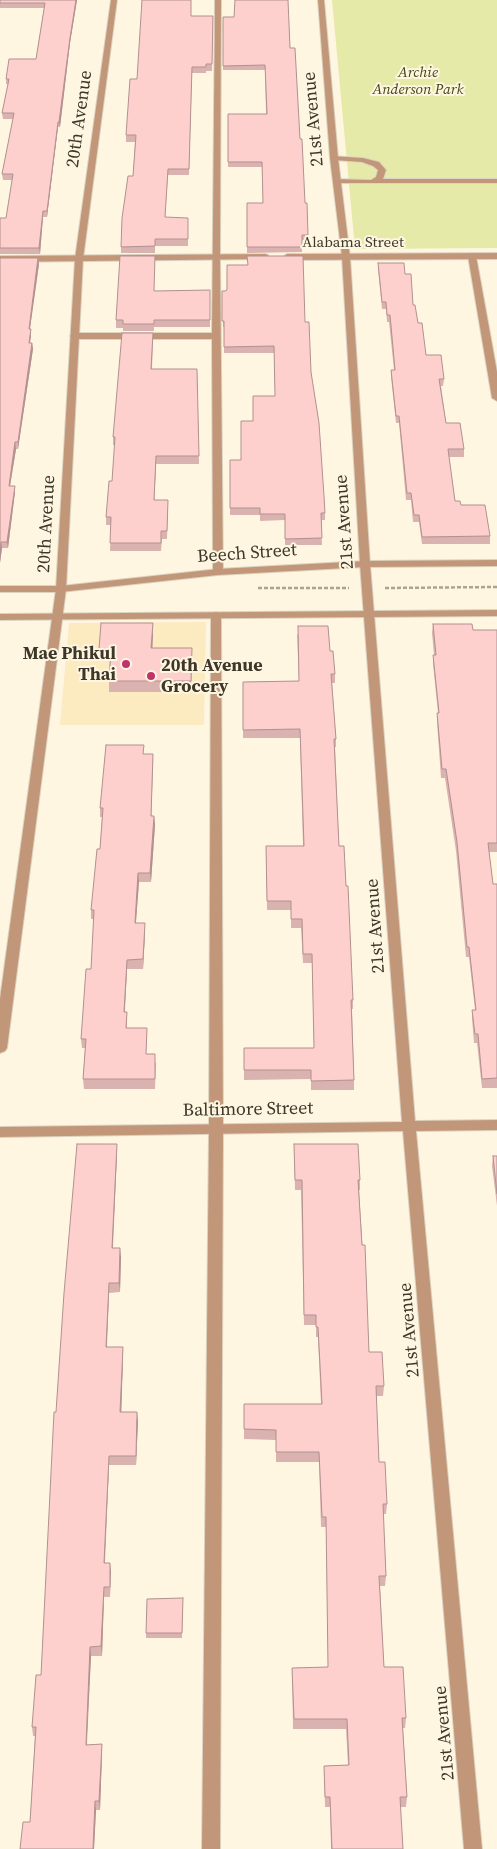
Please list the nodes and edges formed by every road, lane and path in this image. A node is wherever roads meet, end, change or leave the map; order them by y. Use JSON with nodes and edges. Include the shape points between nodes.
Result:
{"nodes":[{"id":1,"x":114,"y":0,"type":"edge"},
{"id":2,"x":218,"y":0,"type":"edge"},
{"id":3,"x":321,"y":0,"type":"edge"},
{"id":4,"x":334,"y":158,"type":"junction"},
{"id":5,"x":337,"y":181,"type":"junction"},
{"id":6,"x":497,"y":181,"type":"edge"},
{"id":7,"x":372,"y":182,"type":"junction"},
{"id":8,"x":472,"y":256,"type":"junction"},
{"id":9,"x":497,"y":256,"type":"edge"},
{"id":10,"x":216,"y":257,"type":"junction"},
{"id":11,"x":346,"y":257,"type":"junction"},
{"id":12,"x":0,"y":259,"type":"edge"},
{"id":13,"x":79,"y":259,"type":"junction"},
{"id":14,"x":74,"y":336,"type":"junction"},
{"id":15,"x":216,"y":336,"type":"junction"},
{"id":16,"x":497,"y":398,"type":"edge"},
{"id":17,"x":497,"y":563,"type":"edge"},
{"id":18,"x":365,"y":564,"type":"junction"},
{"id":19,"x":218,"y":572,"type":"junction"},
{"id":20,"x":0,"y":589,"type":"edge"},
{"id":21,"x":61,"y":589,"type":"junction"},
{"id":22,"x":497,"y":613,"type":"edge"},
{"id":23,"x":369,"y":614,"type":"junction"},
{"id":24,"x":216,"y":615,"type":"junction"},
{"id":25,"x":58,"y":616,"type":"junction"},
{"id":26,"x":0,"y":617,"type":"edge"},
{"id":27,"x":0,"y":1048,"type":"edge"},
{"id":28,"x":497,"y":1125,"type":"edge"},
{"id":29,"x":409,"y":1126,"type":"junction"},
{"id":30,"x":216,"y":1129,"type":"junction"},
{"id":31,"x":0,"y":1132,"type":"edge"},
{"id":32,"x":211,"y":1849,"type":"edge"},
{"id":33,"x":473,"y":1849,"type":"edge"}],
"edges":[{"from":1,"to":13,"type":"street","name":"20th Avenue"},
{"from":2,"to":10,"type":"street"},
{"from":3,"to":4,"type":"street","name":"21st Avenue"},
{"from":4,"to":5,"type":"street","name":"21st Avenue"},
{"from":4,"to":7,"type":"street","via":[[376,164],[382,170],[380,178]]},
{"from":5,"to":7,"type":"street"},
{"from":5,"to":11,"type":"street","name":"21st Avenue"},
{"from":6,"to":7,"type":"street"},
{"from":8,"to":9,"type":"street","name":"Alabama Street"},
{"from":8,"to":11,"type":"street","name":"Alabama Street"},
{"from":8,"to":16,"type":"street"},
{"from":10,"to":11,"type":"street","name":"Alabama Street"},
{"from":10,"to":13,"type":"street","name":"Alabama Street"},
{"from":10,"to":15,"type":"street"},
{"from":11,"to":18,"type":"street","name":"21st Avenue"},
{"from":12,"to":13,"type":"street","name":"Alabama Street"},
{"from":13,"to":14,"type":"street","name":"20th Avenue"},
{"from":14,"to":15,"type":"street"},
{"from":14,"to":21,"type":"street","name":"20th Avenue"},
{"from":15,"to":19,"type":"street"},
{"from":17,"to":18,"type":"street","name":"Beech Street"},
{"from":18,"to":19,"type":"street","name":"Beech Street"},
{"from":18,"to":23,"type":"street","name":"21st Avenue"},
{"from":19,"to":21,"type":"street","name":"Beech Street"},
{"from":20,"to":21,"type":"street","name":"Beech Street"},
{"from":21,"to":25,"type":"street","name":"20th Avenue"},
{"from":22,"to":23,"type":"street"},
{"from":23,"to":24,"type":"street"},
{"from":23,"to":29,"type":"street","name":"21st Avenue"},
{"from":24,"to":25,"type":"street"},
{"from":24,"to":30,"type":"street"},
{"from":25,"to":26,"type":"street"},
{"from":25,"to":27,"type":"street","name":"20th Avenue"},
{"from":28,"to":29,"type":"street","name":"Baltimore Street"},
{"from":29,"to":30,"type":"street","name":"Baltimore Street"},
{"from":29,"to":33,"type":"street","name":"21st Avenue"},
{"from":30,"to":31,"type":"street","name":"Baltimore Street"},
{"from":30,"to":32,"type":"street"}]}
